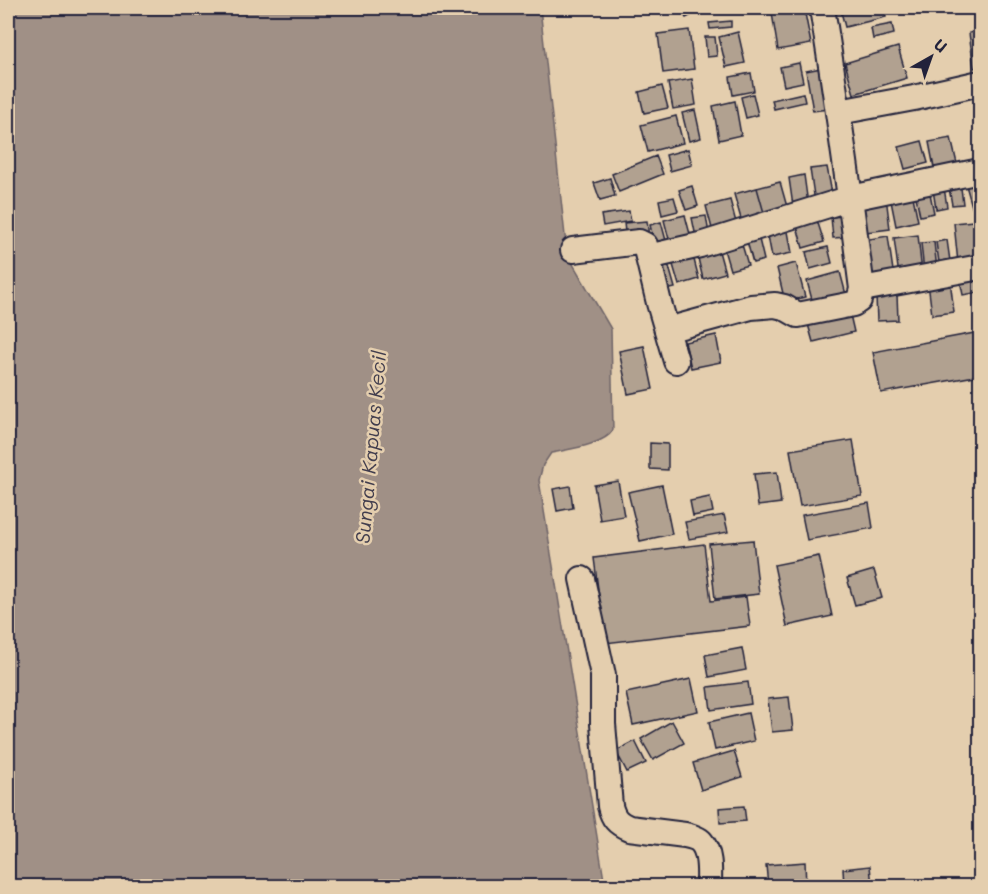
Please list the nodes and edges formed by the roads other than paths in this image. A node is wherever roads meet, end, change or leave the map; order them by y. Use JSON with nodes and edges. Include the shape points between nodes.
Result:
{"nodes":[{"id":1,"x":822,"y":8,"type":"edge"},
{"id":2,"x":981,"y":82,"type":"edge"},
{"id":3,"x":839,"y":112,"type":"junction"},
{"id":4,"x":981,"y":171,"type":"edge"},
{"id":5,"x":851,"y":198,"type":"junction"},
{"id":6,"x":573,"y":250,"type":"dead end"},
{"id":7,"x":648,"y":256,"type":"junction"},
{"id":8,"x":981,"y":267,"type":"edge"},
{"id":9,"x":862,"y":289,"type":"junction"},
{"id":10,"x":667,"y":330,"type":"junction"},
{"id":11,"x":676,"y":362,"type":"dead end"},
{"id":12,"x":582,"y":579,"type":"dead end"},
{"id":13,"x":709,"y":886,"type":"edge"}],
"edges":[{"from":1,"to":3,"type":"street"},
{"from":2,"to":3,"type":"street"},
{"from":3,"to":5,"type":"street"},
{"from":4,"to":5,"type":"street"},
{"from":5,"to":7,"type":"street","via":[[700,245]]},
{"from":5,"to":9,"type":"street"},
{"from":6,"to":7,"type":"street","via":[[639,242],[645,245]]},
{"from":7,"to":10,"type":"street"},
{"from":8,"to":9,"type":"street"},
{"from":9,"to":10,"type":"street","via":[[859,300],[853,304],[798,315],[775,305],[751,307]]},
{"from":10,"to":11,"type":"street"},
{"from":12,"to":13,"type":"street","via":[[603,675],[603,724],[613,817],[629,828],[685,835],[702,842],[708,857]]}]}
